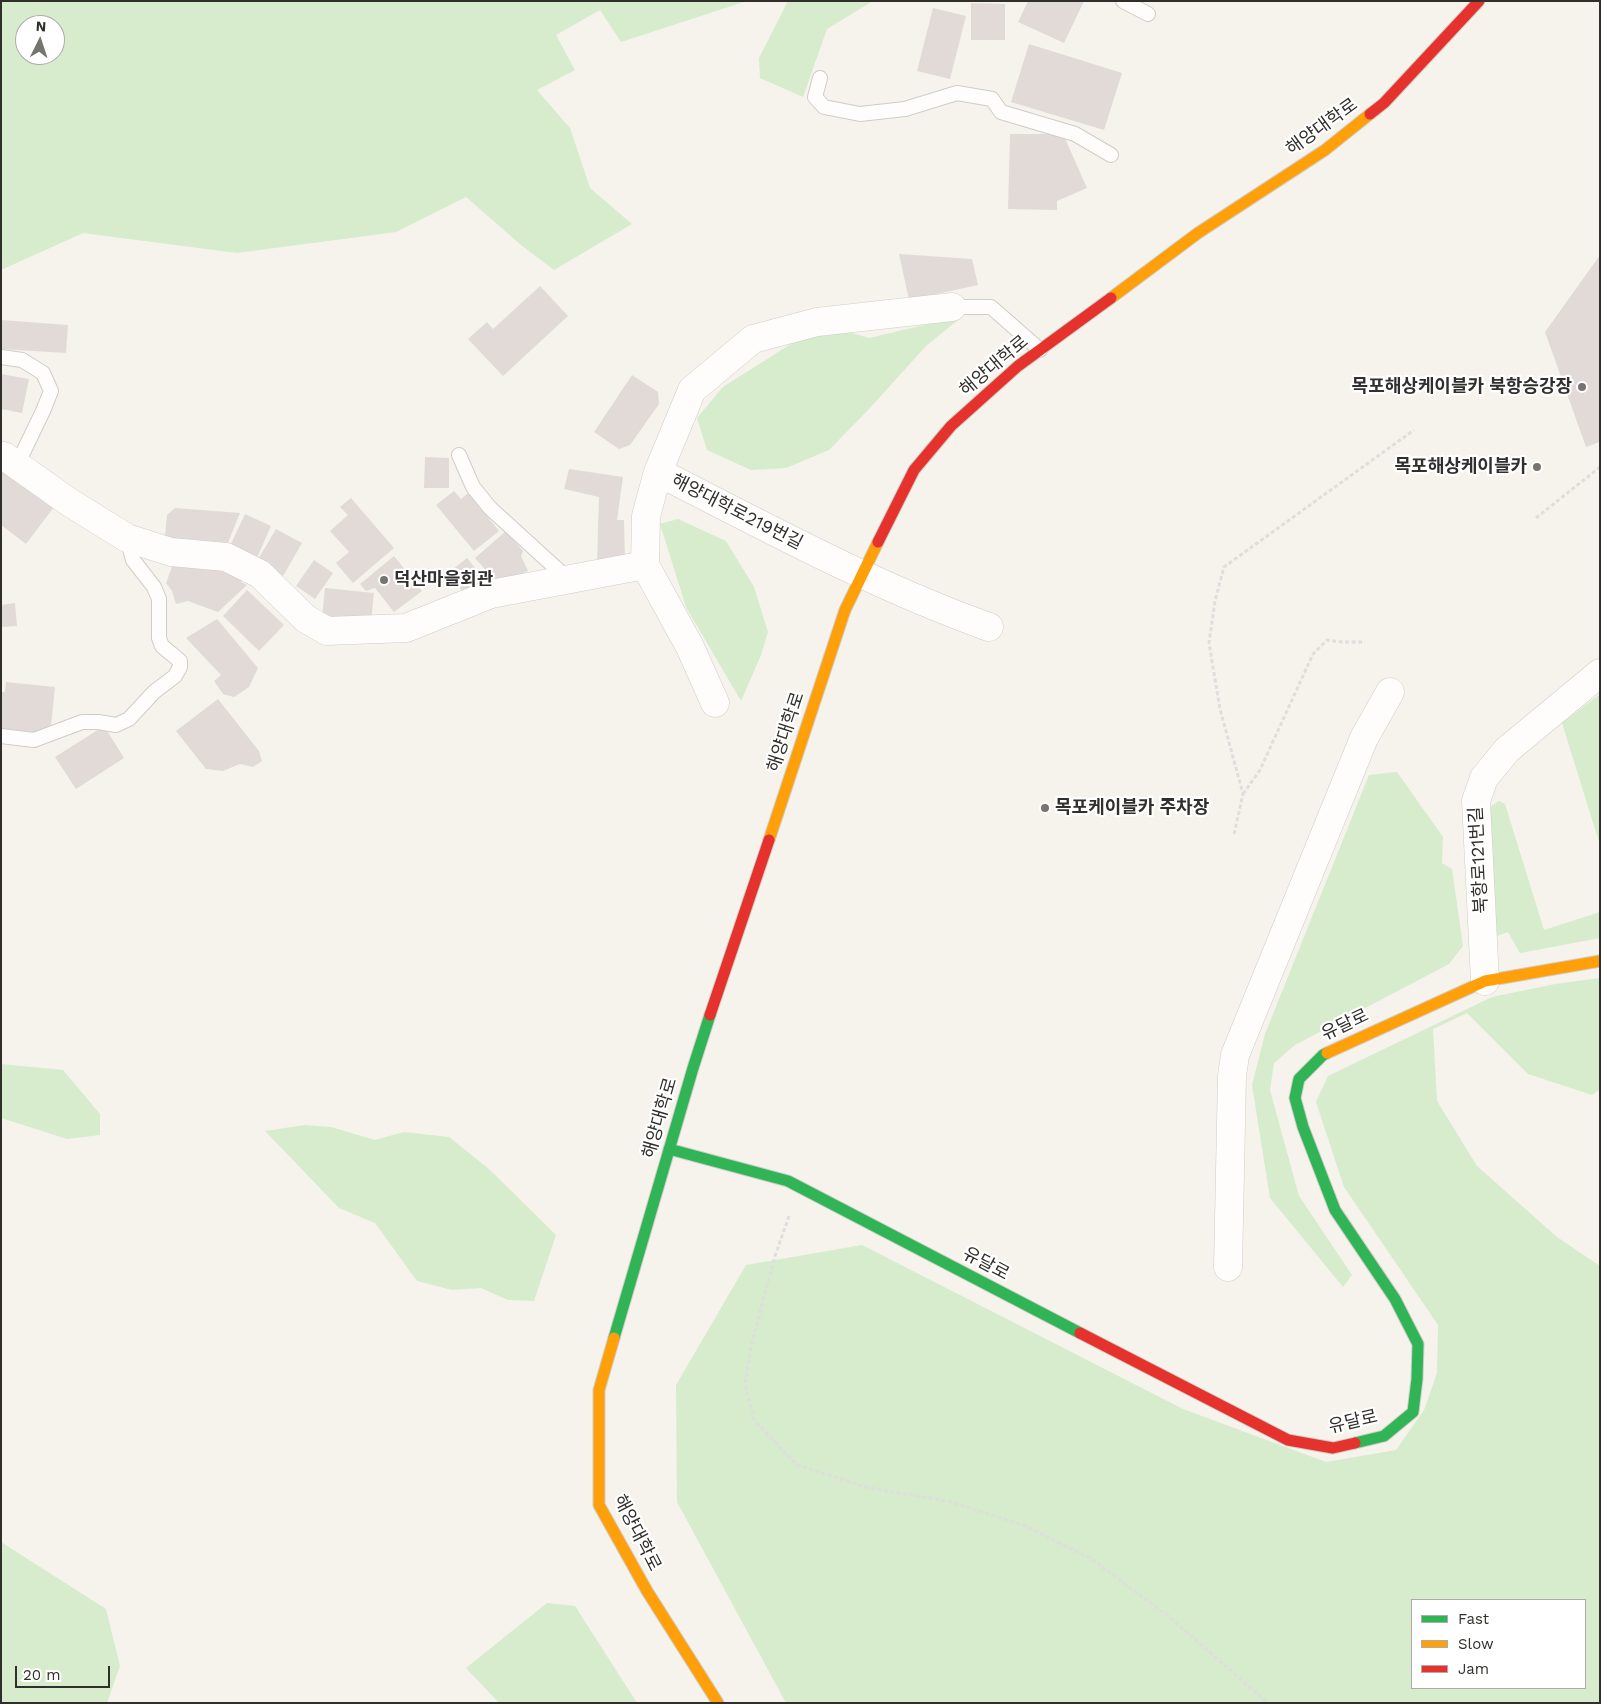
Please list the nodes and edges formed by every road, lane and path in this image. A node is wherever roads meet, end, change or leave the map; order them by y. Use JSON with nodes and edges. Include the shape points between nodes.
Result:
{"nodes":[{"id":1,"x":1123,"y":1,"type":"edge"},
{"id":2,"x":1479,"y":1,"type":"edge"},
{"id":3,"x":1148,"y":14,"type":"dead end"},
{"id":4,"x":820,"y":78,"type":"dead end"},
{"id":5,"x":1111,"y":155,"type":"dead end"},
{"id":6,"x":952,"y":307,"type":"joint"},
{"id":7,"x":1040,"y":350,"type":"junction"},
{"id":8,"x":1,"y":357,"type":"edge"},
{"id":9,"x":1414,"y":430,"type":"dead end"},
{"id":10,"x":459,"y":455,"type":"dead end"},
{"id":11,"x":9,"y":460,"type":"edge"},
{"id":12,"x":1600,"y":468,"type":"edge"},
{"id":13,"x":658,"y":472,"type":"junction"},
{"id":14,"x":1536,"y":518,"type":"dead end"},
{"id":15,"x":127,"y":538,"type":"junction"},
{"id":16,"x":645,"y":565,"type":"junction"},
{"id":17,"x":862,"y":575,"type":"junction"},
{"id":18,"x":569,"y":580,"type":"junction"},
{"id":19,"x":989,"y":627,"type":"dead end"},
{"id":20,"x":1364,"y":642,"type":"dead end"},
{"id":21,"x":1600,"y":673,"type":"edge"},
{"id":22,"x":1390,"y":692,"type":"dead end"},
{"id":23,"x":715,"y":703,"type":"dead end"},
{"id":24,"x":1,"y":736,"type":"edge"},
{"id":25,"x":1243,"y":794,"type":"junction"},
{"id":26,"x":1234,"y":834,"type":"dead end"},
{"id":27,"x":1600,"y":961,"type":"edge"},
{"id":28,"x":1485,"y":981,"type":"junction"},
{"id":29,"x":669,"y":1149,"type":"junction"},
{"id":30,"x":799,"y":1187,"type":"junction"},
{"id":31,"x":1228,"y":1267,"type":"dead end"},
{"id":32,"x":718,"y":1703,"type":"edge"},
{"id":33,"x":1268,"y":1703,"type":"edge"}],
"edges":[{"from":1,"to":3,"type":"lane"},
{"from":2,"to":7,"type":"street","name":"해양대학로","via":[[1384,103],[1324,150],[1198,232]]},
{"from":4,"to":5,"type":"lane","via":[[815,97],[824,107],[860,114],[905,108],[957,93],[992,99],[1001,112],[1075,134]]},
{"from":6,"to":7,"type":"lane","via":[[991,307]]},
{"from":6,"to":13,"type":"street","via":[[817,322],[753,339],[692,390]]},
{"from":7,"to":17,"type":"street","name":"해양대학로","via":[[951,426],[914,470]]},
{"from":8,"to":11,"type":"lane","via":[[22,360],[43,373],[51,390],[43,411]]},
{"from":9,"to":25,"type":"path","via":[[1224,567],[1210,643],[1220,710]]},
{"from":10,"to":18,"type":"lane","via":[[473,487],[490,508]]},
{"from":11,"to":15,"type":"street"},
{"from":12,"to":14,"type":"path"},
{"from":13,"to":16,"type":"street","name":"해양대학로219번길","via":[[646,516]]},
{"from":13,"to":17,"type":"street","name":"해양대학로219번길"},
{"from":15,"to":18,"type":"street","via":[[171,552],[226,557],[260,574],[306,618],[327,631],[406,628],[491,594]]},
{"from":15,"to":24,"type":"lane","via":[[133,560],[159,599],[159,638],[162,646],[180,661],[175,676],[154,692],[129,719],[116,725],[82,722],[34,740]]},
{"from":16,"to":18,"type":"street"},
{"from":16,"to":23,"type":"street","via":[[690,647]]},
{"from":17,"to":19,"type":"street","name":"해양대학로219번길"},
{"from":17,"to":29,"type":"street","name":"해양대학로","via":[[845,610],[692,1068]]},
{"from":20,"to":25,"type":"path","via":[[1328,640],[1313,654],[1260,770]]},
{"from":21,"to":28,"type":"street","name":"북항로121번길","via":[[1507,750],[1484,778],[1476,801]]},
{"from":22,"to":31,"type":"street","via":[[1364,738],[1235,1056]]},
{"from":25,"to":26,"type":"path"},
{"from":27,"to":28,"type":"street","name":"유달로"},
{"from":28,"to":30,"type":"street","name":"유달로","via":[[1322,1055],[1299,1079],[1295,1098],[1335,1210],[1395,1298],[1418,1344],[1413,1412],[1384,1436],[1333,1448],[1288,1440]]},
{"from":29,"to":30,"type":"street","name":"유달로","via":[[788,1181]]},
{"from":29,"to":32,"type":"street","name":"해양대학로","via":[[599,1390],[600,1504],[647,1591]]},
{"from":30,"to":33,"type":"path","via":[[775,1256],[744,1383],[754,1420],[797,1465],[869,1488],[948,1501],[1024,1525],[1090,1558],[1167,1615]]}]}
